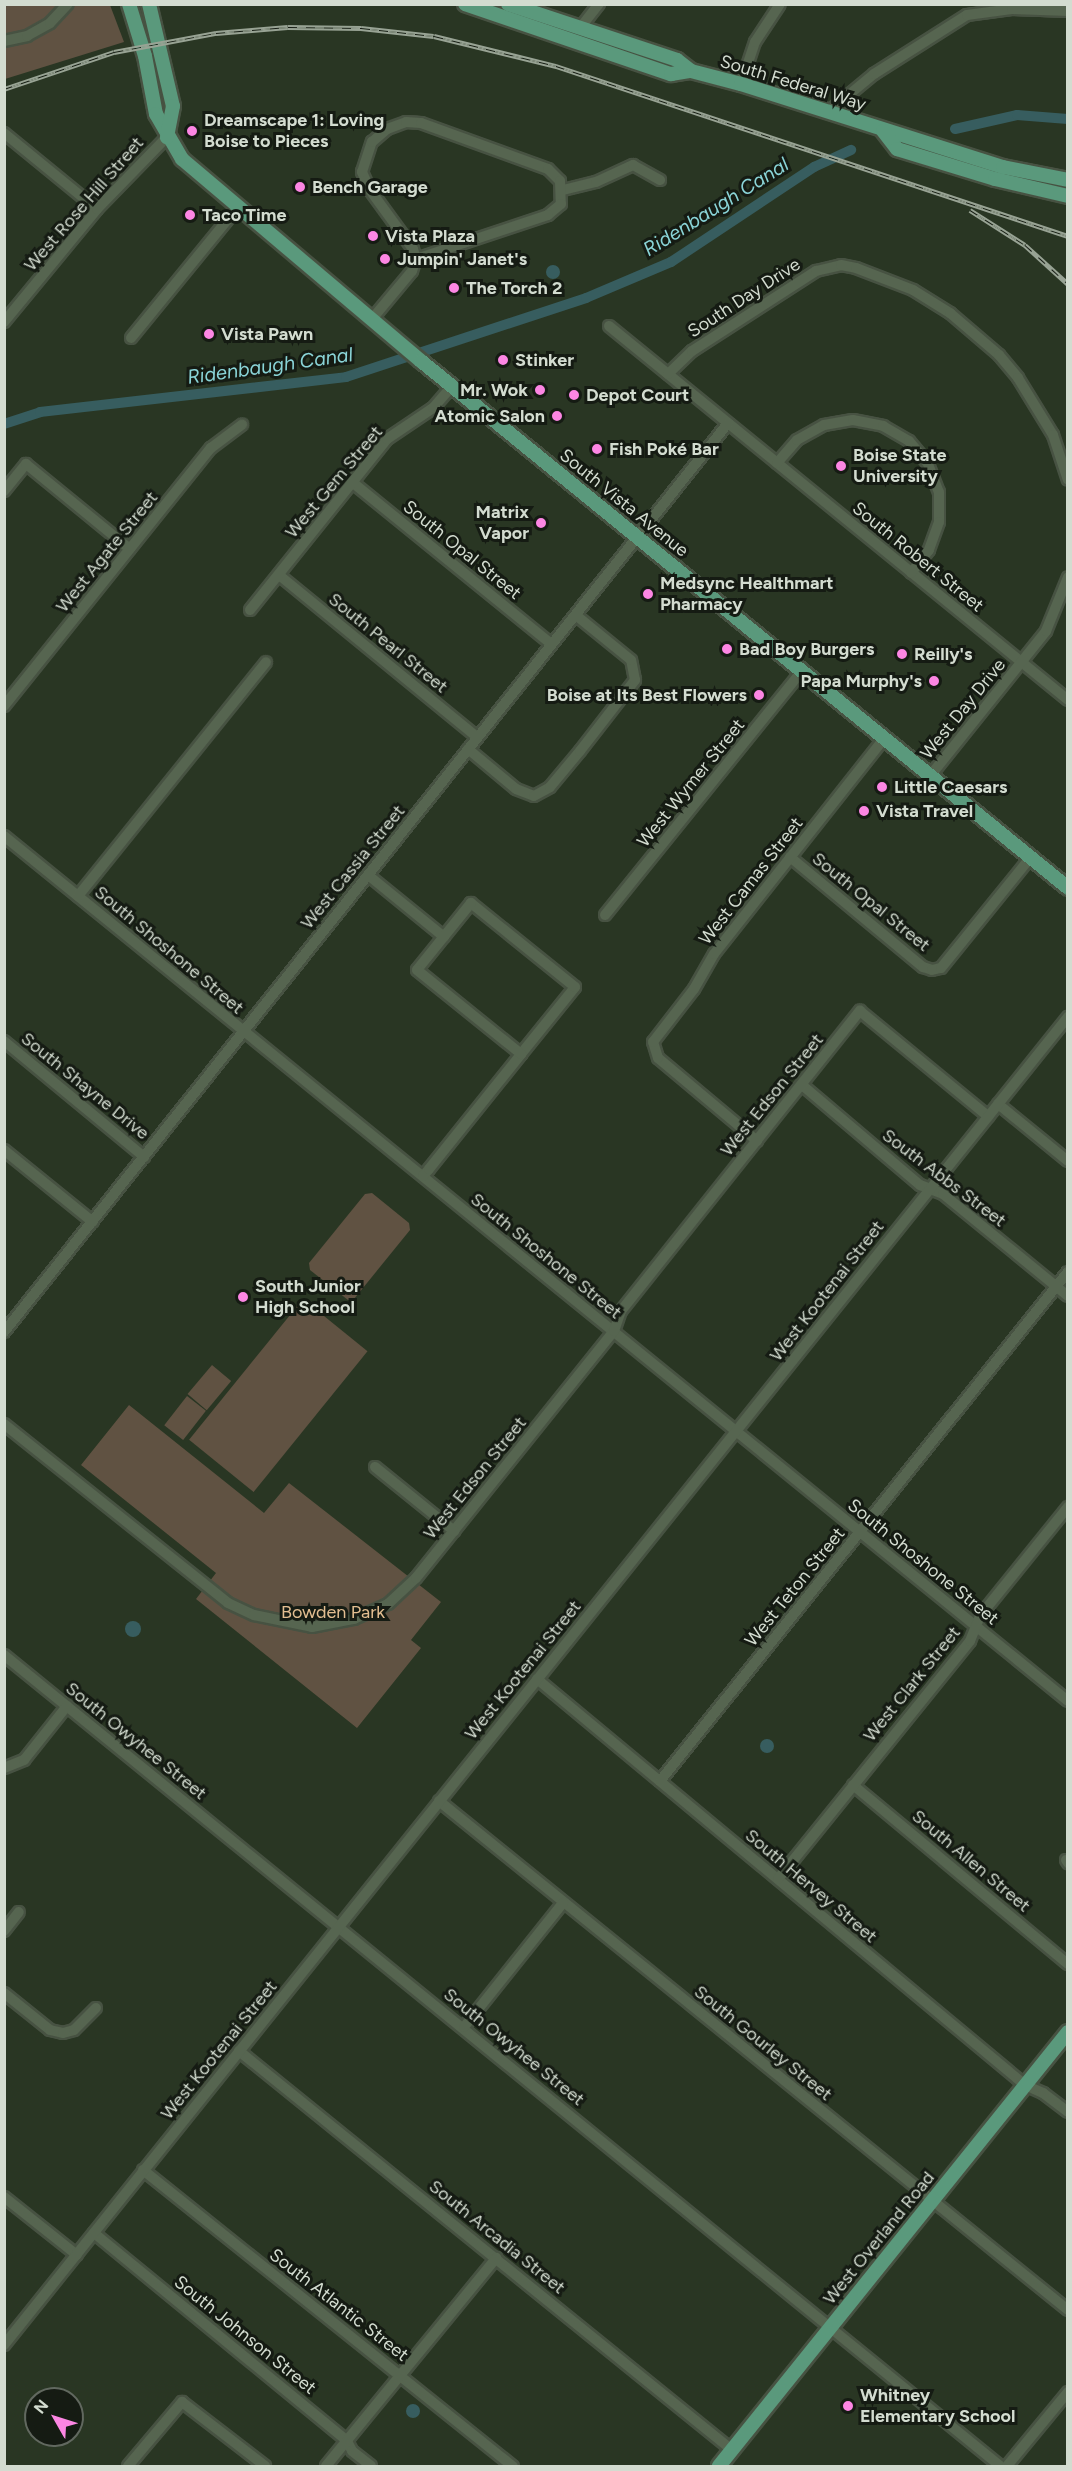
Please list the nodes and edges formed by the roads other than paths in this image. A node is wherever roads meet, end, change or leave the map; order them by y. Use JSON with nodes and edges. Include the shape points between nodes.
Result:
{"nodes":[{"id":1,"x":68,"y":4,"type":"edge"},
{"id":2,"x":129,"y":4,"type":"edge"},
{"id":3,"x":149,"y":4,"type":"edge"},
{"id":4,"x":465,"y":4,"type":"edge"},
{"id":5,"x":508,"y":4,"type":"edge"},
{"id":6,"x":599,"y":4,"type":"edge"},
{"id":7,"x":780,"y":4,"type":"edge"},
{"id":8,"x":969,"y":10,"type":"edge"},
{"id":9,"x":1068,"y":11,"type":"edge"},
{"id":10,"x":580,"y":28,"type":"junction"},
{"id":11,"x":4,"y":41,"type":"edge"},
{"id":12,"x":691,"y":71,"type":"junction"},
{"id":13,"x":741,"y":84,"type":"junction"},
{"id":14,"x":828,"y":112,"type":"junction"},
{"id":15,"x":883,"y":131,"type":"junction"},
{"id":16,"x":4,"y":133,"type":"edge"},
{"id":17,"x":167,"y":137,"type":"junction"},
{"id":18,"x":660,"y":180,"type":"dead end"},
{"id":19,"x":1068,"y":180,"type":"edge"},
{"id":20,"x":563,"y":190,"type":"junction"},
{"id":21,"x":1068,"y":196,"type":"edge"},
{"id":22,"x":97,"y":208,"type":"junction"},
{"id":23,"x":237,"y":208,"type":"junction"},
{"id":24,"x":416,"y":259,"type":"junction"},
{"id":25,"x":372,"y":319,"type":"junction"},
{"id":26,"x":4,"y":322,"type":"edge"},
{"id":27,"x":609,"y":326,"type":"dead end"},
{"id":28,"x":131,"y":338,"type":"dead end"},
{"id":29,"x":668,"y":374,"type":"junction"},
{"id":30,"x":452,"y":386,"type":"junction"},
{"id":31,"x":728,"y":423,"type":"junction"},
{"id":32,"x":242,"y":425,"type":"dead end"},
{"id":33,"x":777,"y":463,"type":"junction"},
{"id":34,"x":1068,"y":480,"type":"edge"},
{"id":35,"x":352,"y":482,"type":"junction"},
{"id":36,"x":4,"y":491,"type":"edge"},
{"id":37,"x":638,"y":537,"type":"junction"},
{"id":38,"x":130,"y":549,"type":"junction"},
{"id":39,"x":911,"y":573,"type":"junction"},
{"id":40,"x":279,"y":575,"type":"junction"},
{"id":41,"x":1068,"y":577,"type":"edge"},
{"id":42,"x":250,"y":610,"type":"dead end"},
{"id":43,"x":577,"y":616,"type":"junction"},
{"id":44,"x":550,"y":644,"type":"junction"},
{"id":45,"x":266,"y":662,"type":"dead end"},
{"id":46,"x":1022,"y":663,"type":"junction"},
{"id":47,"x":802,"y":671,"type":"junction"},
{"id":48,"x":1068,"y":700,"type":"edge"},
{"id":49,"x":4,"y":706,"type":"edge"},
{"id":50,"x":477,"y":737,"type":"junction"},
{"id":51,"x":885,"y":739,"type":"junction"},
{"id":52,"x":468,"y":748,"type":"junction"},
{"id":53,"x":930,"y":776,"type":"junction"},
{"id":54,"x":4,"y":836,"type":"edge"},
{"id":55,"x":790,"y":857,"type":"junction"},
{"id":56,"x":1030,"y":858,"type":"junction"},
{"id":57,"x":368,"y":875,"type":"junction"},
{"id":58,"x":1068,"y":888,"type":"edge"},
{"id":59,"x":78,"y":896,"type":"junction"},
{"id":60,"x":605,"y":915,"type":"dead end"},
{"id":61,"x":444,"y":937,"type":"junction"},
{"id":62,"x":1068,"y":1017,"type":"edge"},
{"id":63,"x":243,"y":1032,"type":"junction"},
{"id":64,"x":4,"y":1041,"type":"edge"},
{"id":65,"x":521,"y":1054,"type":"junction"},
{"id":66,"x":802,"y":1085,"type":"junction"},
{"id":67,"x":998,"y":1104,"type":"junction"},
{"id":68,"x":988,"y":1116,"type":"junction"},
{"id":69,"x":757,"y":1141,"type":"junction"},
{"id":70,"x":4,"y":1150,"type":"edge"},
{"id":71,"x":144,"y":1157,"type":"junction"},
{"id":72,"x":1068,"y":1161,"type":"edge"},
{"id":73,"x":423,"y":1176,"type":"junction"},
{"id":74,"x":929,"y":1189,"type":"junction"},
{"id":75,"x":93,"y":1222,"type":"junction"},
{"id":76,"x":1068,"y":1272,"type":"edge"},
{"id":77,"x":1056,"y":1287,"type":"junction"},
{"id":78,"x":1068,"y":1296,"type":"edge"},
{"id":79,"x":614,"y":1331,"type":"junction"},
{"id":80,"x":4,"y":1332,"type":"edge"},
{"id":81,"x":4,"y":1424,"type":"edge"},
{"id":82,"x":737,"y":1432,"type":"junction"},
{"id":83,"x":375,"y":1467,"type":"dead end"},
{"id":84,"x":1068,"y":1507,"type":"edge"},
{"id":85,"x":454,"y":1531,"type":"junction"},
{"id":86,"x":860,"y":1532,"type":"junction"},
{"id":87,"x":977,"y":1627,"type":"junction"},
{"id":88,"x":4,"y":1654,"type":"edge"},
{"id":89,"x":537,"y":1679,"type":"junction"},
{"id":90,"x":1068,"y":1701,"type":"edge"},
{"id":91,"x":67,"y":1706,"type":"junction"},
{"id":92,"x":4,"y":1768,"type":"edge"},
{"id":93,"x":660,"y":1781,"type":"junction"},
{"id":94,"x":853,"y":1785,"type":"junction"},
{"id":95,"x":439,"y":1802,"type":"junction"},
{"id":96,"x":778,"y":1880,"type":"junction"},
{"id":97,"x":563,"y":1903,"type":"junction"},
{"id":98,"x":20,"y":1912,"type":"dead end"},
{"id":99,"x":338,"y":1926,"type":"junction"},
{"id":100,"x":4,"y":1931,"type":"edge"},
{"id":101,"x":1068,"y":1964,"type":"edge"},
{"id":102,"x":4,"y":1993,"type":"edge"},
{"id":103,"x":96,"y":2008,"type":"dead end"},
{"id":104,"x":464,"y":2027,"type":"junction"},
{"id":105,"x":1068,"y":2032,"type":"edge"},
{"id":106,"x":239,"y":2051,"type":"junction"},
{"id":107,"x":1025,"y":2085,"type":"junction"},
{"id":108,"x":1068,"y":2112,"type":"edge"},
{"id":109,"x":143,"y":2170,"type":"junction"},
{"id":110,"x":4,"y":2197,"type":"edge"},
{"id":111,"x":932,"y":2201,"type":"junction"},
{"id":112,"x":94,"y":2232,"type":"junction"},
{"id":113,"x":77,"y":2255,"type":"junction"},
{"id":114,"x":496,"y":2258,"type":"junction"},
{"id":115,"x":1068,"y":2310,"type":"edge"},
{"id":116,"x":832,"y":2326,"type":"junction"},
{"id":117,"x":4,"y":2345,"type":"edge"},
{"id":118,"x":401,"y":2375,"type":"junction"},
{"id":119,"x":1068,"y":2392,"type":"edge"},
{"id":120,"x":347,"y":2440,"type":"junction"},
{"id":121,"x":732,"y":2450,"type":"junction"},
{"id":122,"x":128,"y":2466,"type":"edge"},
{"id":123,"x":265,"y":2466,"type":"edge"},
{"id":124,"x":326,"y":2466,"type":"edge"},
{"id":125,"x":371,"y":2466,"type":"edge"},
{"id":126,"x":513,"y":2466,"type":"edge"},
{"id":127,"x":719,"y":2466,"type":"edge"},
{"id":128,"x":1000,"y":2466,"type":"edge"},
{"id":129,"x":1007,"y":2466,"type":"edge"}],
"edges":[{"from":1,"to":11,"type":"street","via":[[50,23],[27,36]]},
{"from":2,"to":17,"type":"main road","name":"South Vista Avenue","via":[[146,57],[156,114]]},
{"from":3,"to":17,"type":"main road","via":[[173,106]]},
{"from":4,"to":12,"type":"main road","name":"South Federal Way","via":[[671,74]]},
{"from":5,"to":10,"type":"main road","name":"South Federal Way"},
{"from":6,"to":10,"type":"street"},
{"from":7,"to":13,"type":"street","via":[[755,42]]},
{"from":8,"to":9,"type":"street"},
{"from":8,"to":14,"type":"street","via":[[874,74]]},
{"from":10,"to":12,"type":"main road","name":"South Federal Way","via":[[677,60]]},
{"from":12,"to":13,"type":"main road","name":"South Federal Way"},
{"from":13,"to":14,"type":"main road","name":"South Federal Way"},
{"from":14,"to":15,"type":"main road","name":"South Federal Way"},
{"from":15,"to":19,"type":"main road","name":"South Federal Way","via":[[1003,167]]},
{"from":15,"to":21,"type":"main road","name":"South Federal Way","via":[[897,149]]},
{"from":16,"to":22,"type":"street"},
{"from":17,"to":22,"type":"street","name":"West Rose Hill Street"},
{"from":17,"to":23,"type":"main road","name":"South Vista Avenue","via":[[182,159]]},
{"from":18,"to":20,"type":"street","via":[[633,165],[596,182]]},
{"from":20,"to":24,"type":"street","via":[[561,204],[548,215]]},
{"from":20,"to":24,"type":"street","via":[[548,169],[421,123],[406,122],[387,129],[372,142],[362,172],[369,190],[413,249]]},
{"from":22,"to":26,"type":"street","name":"West Rose Hill Street"},
{"from":23,"to":25,"type":"main road","name":"South Vista Avenue"},
{"from":23,"to":28,"type":"street"},
{"from":24,"to":25,"type":"street","via":[[412,271]]},
{"from":25,"to":30,"type":"main road","name":"South Vista Avenue"},
{"from":27,"to":29,"type":"street","name":"South Robert Street"},
{"from":29,"to":31,"type":"street","name":"South Robert Street"},
{"from":29,"to":34,"type":"street","name":"South Day Drive","via":[[692,351],[816,271],[841,265],[856,268],[913,290],[950,313],[999,355],[1053,435]]},
{"from":30,"to":35,"type":"street","name":"West Gem Street","via":[[433,408],[387,439]]},
{"from":30,"to":37,"type":"main road","name":"South Vista Avenue"},
{"from":31,"to":33,"type":"street","name":"South Robert Street"},
{"from":31,"to":37,"type":"street","name":"West Cassia Street"},
{"from":32,"to":38,"type":"street","name":"West Agate Street","via":[[211,448]]},
{"from":33,"to":39,"type":"street","name":"South Robert Street"},
{"from":33,"to":39,"type":"street","via":[[797,440],[824,425],[863,422],[883,426],[909,441],[928,464],[939,492],[939,522],[929,550]]},
{"from":35,"to":40,"type":"street","name":"West Gem Street"},
{"from":35,"to":44,"type":"street","name":"South Opal Street"},
{"from":36,"to":38,"type":"street","via":[[26,464]]},
{"from":37,"to":43,"type":"street","name":"West Cassia Street"},
{"from":37,"to":47,"type":"main road","name":"South Vista Avenue"},
{"from":38,"to":49,"type":"street","name":"West Agate Street"},
{"from":39,"to":46,"type":"street","name":"South Robert Street"},
{"from":40,"to":42,"type":"street","name":"West Gem Street"},
{"from":40,"to":50,"type":"street","name":"South Pearl Street"},
{"from":41,"to":46,"type":"street","via":[[1046,631]]},
{"from":43,"to":44,"type":"street","name":"West Cassia Street"},
{"from":43,"to":52,"type":"street","via":[[631,660],[635,680],[550,787],[534,796],[516,789]]},
{"from":44,"to":50,"type":"street","name":"West Cassia Street"},
{"from":45,"to":59,"type":"street"},
{"from":46,"to":48,"type":"street","name":"South Robert Street"},
{"from":46,"to":53,"type":"street","name":"West Day Drive"},
{"from":47,"to":51,"type":"main road","name":"South Vista Avenue"},
{"from":47,"to":60,"type":"street","name":"West Wymer Street"},
{"from":50,"to":52,"type":"street","name":"West Cassia Street"},
{"from":51,"to":53,"type":"main road","name":"South Vista Avenue"},
{"from":51,"to":55,"type":"street","name":"West Camas Street"},
{"from":52,"to":57,"type":"street","name":"West Cassia Street"},
{"from":53,"to":56,"type":"main road","name":"South Vista Avenue"},
{"from":54,"to":59,"type":"street","name":"South Shoshone Street"},
{"from":55,"to":56,"type":"street","name":"South Opal Street","via":[[923,967],[932,970],[941,968]]},
{"from":55,"to":69,"type":"street","name":"West Camas Street","via":[[714,954],[694,988],[656,1036],[652,1049]]},
{"from":56,"to":58,"type":"main road","name":"South Vista Avenue"},
{"from":57,"to":61,"type":"street"},
{"from":57,"to":63,"type":"street","name":"West Cassia Street"},
{"from":59,"to":63,"type":"street","name":"South Shoshone Street"},
{"from":61,"to":65,"type":"street","via":[[417,970]]},
{"from":61,"to":65,"type":"street","via":[[471,903],[575,987]]},
{"from":62,"to":67,"type":"street","name":"West Kootenai Street"},
{"from":63,"to":71,"type":"street","name":"West Cassia Street"},
{"from":63,"to":73,"type":"street","name":"South Shoshone Street"},
{"from":64,"to":71,"type":"street","name":"South Shayne Drive"},
{"from":65,"to":73,"type":"street"},
{"from":66,"to":68,"type":"street","name":"West Edson Street","via":[[860,1011]]},
{"from":66,"to":69,"type":"street","name":"West Edson Street"},
{"from":66,"to":74,"type":"street","name":"South Abbs Street"},
{"from":67,"to":68,"type":"street","name":"West Kootenai Street"},
{"from":67,"to":72,"type":"street"},
{"from":68,"to":74,"type":"street","name":"West Kootenai Street"},
{"from":69,"to":79,"type":"street","name":"West Edson Street","via":[[621,1311]]},
{"from":70,"to":75,"type":"street"},
{"from":71,"to":75,"type":"street","name":"West Cassia Street"},
{"from":73,"to":79,"type":"street","name":"South Shoshone Street"},
{"from":74,"to":77,"type":"street","name":"South Abbs Street","via":[[943,1194]]},
{"from":74,"to":82,"type":"street","name":"West Kootenai Street"},
{"from":75,"to":80,"type":"street","name":"West Cassia Street"},
{"from":76,"to":77,"type":"street","name":"West Teton Street"},
{"from":77,"to":78,"type":"street","name":"South Abbs Street"},
{"from":77,"to":86,"type":"street","name":"West Teton Street"},
{"from":79,"to":82,"type":"street","name":"South Shoshone Street"},
{"from":79,"to":85,"type":"street","name":"West Edson Street"},
{"from":81,"to":85,"type":"street","name":"West Edson Street","via":[[206,1587],[254,1615],[312,1627],[354,1619],[388,1604],[416,1578]]},
{"from":82,"to":86,"type":"street","name":"South Shoshone Street"},
{"from":82,"to":89,"type":"street","name":"West Kootenai Street"},
{"from":83,"to":85,"type":"street"},
{"from":84,"to":87,"type":"street","name":"West Clark Street","via":[[980,1616]]},
{"from":86,"to":87,"type":"street","name":"South Shoshone Street"},
{"from":86,"to":93,"type":"street","name":"West Teton Street"},
{"from":87,"to":90,"type":"street","name":"South Shoshone Street"},
{"from":87,"to":94,"type":"street","name":"West Clark Street"},
{"from":88,"to":91,"type":"street","name":"South Owyhee Street"},
{"from":89,"to":93,"type":"street","name":"South Hervey Street"},
{"from":89,"to":95,"type":"street","name":"West Kootenai Street"},
{"from":91,"to":92,"type":"street","via":[[24,1761]]},
{"from":91,"to":99,"type":"street","name":"South Owyhee Street"},
{"from":93,"to":96,"type":"street","name":"South Hervey Street"},
{"from":94,"to":96,"type":"street","name":"West Clark Street"},
{"from":94,"to":101,"type":"street","name":"South Allen Street"},
{"from":95,"to":97,"type":"street","name":"South Gourley Street"},
{"from":95,"to":99,"type":"street","name":"West Kootenai Street"},
{"from":96,"to":107,"type":"street","name":"South Hervey Street"},
{"from":97,"to":104,"type":"street"},
{"from":97,"to":111,"type":"street","name":"South Gourley Street"},
{"from":98,"to":100,"type":"street"},
{"from":99,"to":104,"type":"street","name":"South Owyhee Street"},
{"from":99,"to":106,"type":"street","name":"West Kootenai Street"},
{"from":102,"to":103,"type":"street","via":[[50,2030],[63,2033],[74,2030]]},
{"from":104,"to":116,"type":"street","name":"South Owyhee Street"},
{"from":105,"to":107,"type":"main road","name":"West Overland Road"},
{"from":106,"to":109,"type":"street","name":"West Kootenai Street"},
{"from":106,"to":114,"type":"street","name":"South Arcadia Street"},
{"from":107,"to":108,"type":"street","name":"South Hervey Street"},
{"from":107,"to":111,"type":"main road","name":"West Overland Road"},
{"from":109,"to":112,"type":"street","name":"West Kootenai Street"},
{"from":109,"to":118,"type":"street","name":"South Atlantic Street"},
{"from":110,"to":113,"type":"street"},
{"from":111,"to":115,"type":"street","name":"South Gourley Street"},
{"from":111,"to":116,"type":"main road","name":"West Overland Road"},
{"from":112,"to":113,"type":"street","name":"West Kootenai Street"},
{"from":112,"to":120,"type":"street","name":"South Johnson Street"},
{"from":113,"to":117,"type":"street","name":"West Kootenai Street"},
{"from":114,"to":118,"type":"street"},
{"from":114,"to":121,"type":"street","name":"South Arcadia Street"},
{"from":116,"to":121,"type":"main road","name":"West Overland Road"},
{"from":116,"to":128,"type":"street","name":"South Owyhee Street"},
{"from":118,"to":120,"type":"street"},
{"from":118,"to":126,"type":"street","name":"South Atlantic Street"},
{"from":119,"to":129,"type":"street"},
{"from":120,"to":124,"type":"street"},
{"from":120,"to":125,"type":"street","name":"South Johnson Street","via":[[352,2451]]},
{"from":121,"to":127,"type":"main road","name":"West Overland Road"},
{"from":122,"to":123,"type":"street","via":[[182,2402]]}]}
